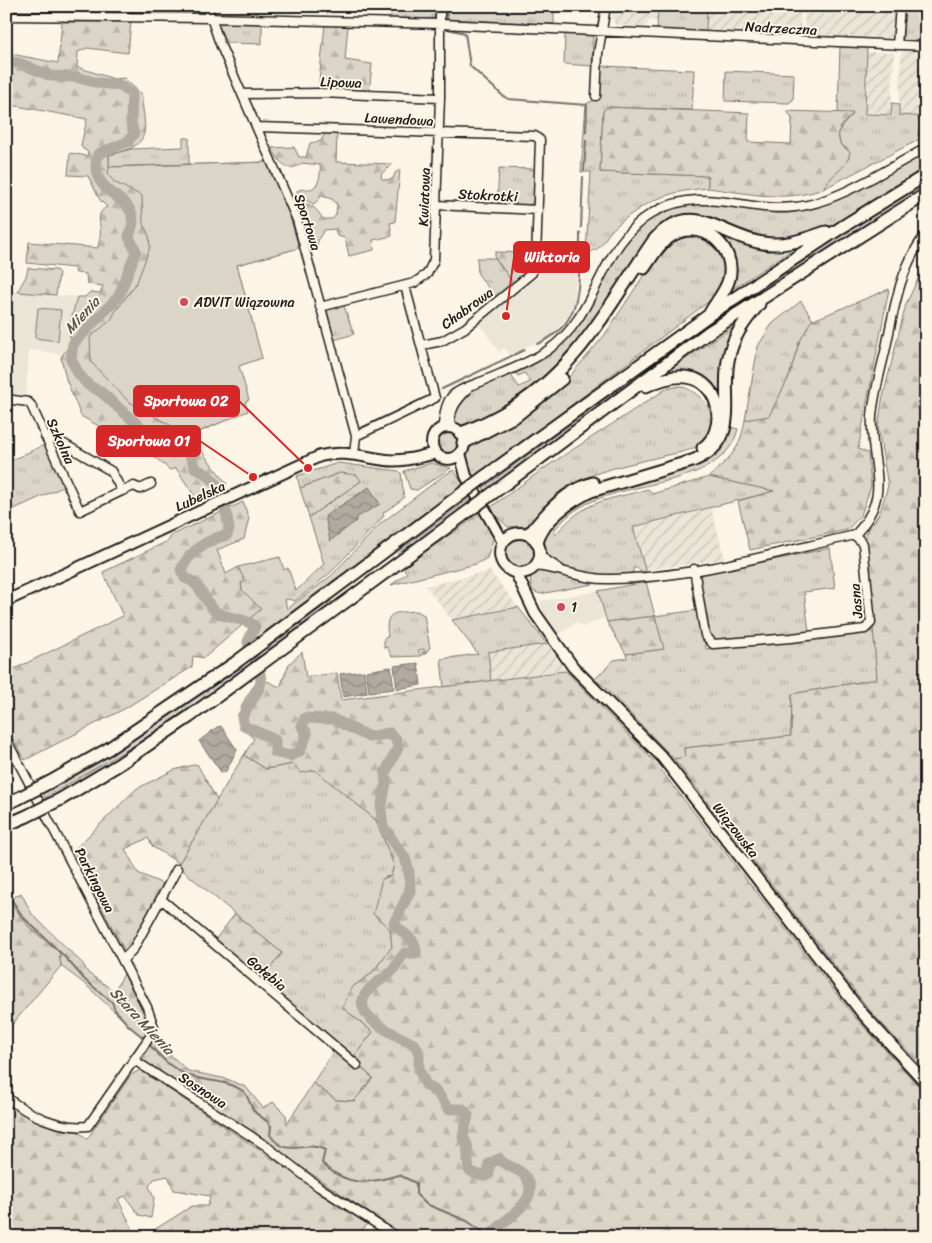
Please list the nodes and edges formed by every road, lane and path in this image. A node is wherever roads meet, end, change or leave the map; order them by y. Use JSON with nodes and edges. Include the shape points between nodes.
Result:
{"nodes":[{"id":1,"x":206,"y":6,"type":"edge"},
{"id":2,"x":440,"y":6,"type":"edge"},
{"id":3,"x":606,"y":6,"type":"edge"},
{"id":4,"x":900,"y":6,"type":"edge"},
{"id":5,"x":6,"y":16,"type":"edge"},
{"id":6,"x":210,"y":18,"type":"junction"},
{"id":7,"x":441,"y":24,"type":"junction"},
{"id":8,"x":603,"y":32,"type":"junction"},
{"id":9,"x":897,"y":45,"type":"junction"},
{"id":10,"x":926,"y":46,"type":"edge"},
{"id":11,"x":242,"y":94,"type":"junction"},
{"id":12,"x":596,"y":96,"type":"dead end"},
{"id":13,"x":440,"y":98,"type":"junction"},
{"id":14,"x":258,"y":127,"type":"junction"},
{"id":15,"x":438,"y":134,"type":"junction"},
{"id":16,"x":538,"y":138,"type":"joint"},
{"id":17,"x":926,"y":148,"type":"edge"},
{"id":18,"x":926,"y":175,"type":"edge"},
{"id":19,"x":926,"y":194,"type":"edge"},
{"id":20,"x":437,"y":205,"type":"junction"},
{"id":21,"x":538,"y":210,"type":"junction"},
{"id":22,"x":842,"y":227,"type":"junction"},
{"id":23,"x":926,"y":234,"type":"edge"},
{"id":24,"x":406,"y":286,"type":"junction"},
{"id":25,"x":767,"y":295,"type":"junction"},
{"id":26,"x":320,"y":307,"type":"junction"},
{"id":27,"x":709,"y":315,"type":"junction"},
{"id":28,"x":422,"y":345,"type":"junction"},
{"id":29,"x":630,"y":392,"type":"junction"},
{"id":30,"x":6,"y":399,"type":"edge"},
{"id":31,"x":45,"y":436,"type":"junction"},
{"id":32,"x":356,"y":436,"type":"junction"},
{"id":33,"x":454,"y":440,"type":"junction"},
{"id":34,"x":434,"y":449,"type":"junction"},
{"id":35,"x":354,"y":454,"type":"junction"},
{"id":36,"x":151,"y":484,"type":"dead end"},
{"id":37,"x":122,"y":491,"type":"junction"},
{"id":38,"x":527,"y":534,"type":"junction"},
{"id":39,"x":855,"y":535,"type":"junction"},
{"id":40,"x":507,"y":538,"type":"junction"},
{"id":41,"x":537,"y":542,"type":"junction"},
{"id":42,"x":540,"y":556,"type":"junction"},
{"id":43,"x":532,"y":569,"type":"junction"},
{"id":44,"x":694,"y":570,"type":"junction"},
{"id":45,"x":516,"y":573,"type":"junction"},
{"id":46,"x":573,"y":575,"type":"junction"},
{"id":47,"x":527,"y":594,"type":"junction"},
{"id":48,"x":6,"y":601,"type":"edge"},
{"id":49,"x":6,"y":739,"type":"edge"},
{"id":50,"x":12,"y":802,"type":"edge"},
{"id":51,"x":6,"y":826,"type":"edge"},
{"id":52,"x":177,"y":869,"type":"dead end"},
{"id":53,"x":160,"y":899,"type":"junction"},
{"id":54,"x":123,"y":960,"type":"junction"},
{"id":55,"x":134,"y":1060,"type":"junction"},
{"id":56,"x":356,"y":1066,"type":"dead end"},
{"id":57,"x":926,"y":1084,"type":"edge"},
{"id":58,"x":6,"y":1097,"type":"edge"},
{"id":59,"x":397,"y":1237,"type":"edge"}],
"edges":[{"from":1,"to":6,"type":"street","name":"Sportowa"},
{"from":2,"to":7,"type":"street","name":"Kwiatowa"},
{"from":3,"to":8,"type":"street"},
{"from":4,"to":9,"type":"street"},
{"from":5,"to":6,"type":"street","name":"Nadrzeczna"},
{"from":6,"to":7,"type":"street","name":"Nadrzeczna"},
{"from":6,"to":11,"type":"street","name":"Sportowa"},
{"from":7,"to":8,"type":"street","name":"Nadrzeczna"},
{"from":7,"to":13,"type":"street","name":"Kwiatowa"},
{"from":8,"to":9,"type":"street","name":"Nadrzeczna"},
{"from":8,"to":12,"type":"street","via":[[598,54]]},
{"from":9,"to":10,"type":"street","name":"Nadrzeczna"},
{"from":11,"to":13,"type":"street","name":"Lipowa","via":[[320,93]]},
{"from":11,"to":14,"type":"street","name":"Sportowa"},
{"from":13,"to":15,"type":"street","name":"Kwiatowa"},
{"from":14,"to":15,"type":"street","name":"Lawendowa"},
{"from":14,"to":26,"type":"street","name":"Sportowa","via":[[297,220]]},
{"from":15,"to":16,"type":"street","name":"Lawendowa"},
{"from":15,"to":20,"type":"street","name":"Kwiatowa"},
{"from":16,"to":21,"type":"street","name":"Chabrowa","via":[[541,146]]},
{"from":17,"to":33,"type":"street","via":[[836,195],[811,204],[774,207],[704,199],[678,203],[654,213],[628,232],[616,247],[583,313],[558,343],[535,358],[452,396],[447,405]]},
{"from":18,"to":22,"type":"highway"},
{"from":19,"to":25,"type":"highway"},
{"from":20,"to":21,"type":"street","name":"Stokrotki"},
{"from":20,"to":24,"type":"street","name":"Kwiatowa","via":[[432,267],[423,278]]},
{"from":21,"to":28,"type":"street","name":"Chabrowa","via":[[536,259],[532,273],[460,332],[437,343]]},
{"from":22,"to":27,"type":"highway"},
{"from":22,"to":33,"type":"highway","via":[[800,241],[769,244],[748,240],[704,221],[687,220],[670,226],[654,240],[593,332],[558,373],[510,410]]},
{"from":23,"to":39,"type":"street","via":[[908,262],[900,284],[872,417],[878,492],[873,511]]},
{"from":24,"to":26,"type":"street","name":"Kwiatowa"},
{"from":24,"to":28,"type":"street"},
{"from":25,"to":29,"type":"highway","via":[[709,332]]},
{"from":25,"to":41,"type":"highway","via":[[750,314],[732,343],[726,373],[727,424],[717,445],[702,458],[578,497],[557,513]]},
{"from":26,"to":32,"type":"street","name":"Sportowa"},
{"from":27,"to":33,"type":"highway","via":[[728,282],[729,257],[714,237],[698,230],[685,230],[666,240],[656,251],[594,344],[559,383],[517,415]]},
{"from":27,"to":50,"type":"highway","bridge":true,"via":[[484,477],[235,663],[102,752]]},
{"from":28,"to":32,"type":"street","via":[[435,398]]},
{"from":29,"to":38,"type":"highway","via":[[673,377],[695,379],[706,385],[718,408],[712,438],[706,446],[686,456],[572,491]]},
{"from":29,"to":51,"type":"highway","bridge":true,"via":[[241,679],[118,765],[62,799]]},
{"from":30,"to":31,"type":"street","name":"Szkolna","via":[[30,403]]},
{"from":31,"to":37,"type":"street","via":[[111,471]]},
{"from":31,"to":37,"type":"street","name":"Szkolna","via":[[80,511]]},
{"from":32,"to":35,"type":"street","name":"Sportowa"},
{"from":33,"to":34,"type":"main road","via":[[442,458]]},
{"from":33,"to":34,"type":"main road","via":[[434,434]]},
{"from":33,"to":40,"type":"main road","via":[[466,476]]},
{"from":34,"to":35,"type":"main road","name":"Lubelska","via":[[413,458],[387,460]]},
{"from":35,"to":48,"type":"main road","name":"Lubelska","via":[[343,452],[320,456]]},
{"from":36,"to":37,"type":"street"},
{"from":38,"to":40,"type":"main road"},
{"from":38,"to":41,"type":"main road"},
{"from":39,"to":44,"type":"street"},
{"from":39,"to":44,"type":"street","name":"Jasna","via":[[863,544],[864,553],[871,623],[865,629],[713,644],[705,635]]},
{"from":40,"to":45,"type":"main road","via":[[500,552],[502,562]]},
{"from":41,"to":42,"type":"main road"},
{"from":42,"to":43,"type":"main road"},
{"from":42,"to":46,"type":"street"},
{"from":43,"to":45,"type":"main road"},
{"from":43,"to":46,"type":"street"},
{"from":43,"to":47,"type":"main road","name":"Wiązowska"},
{"from":44,"to":46,"type":"street","via":[[610,579]]},
{"from":45,"to":47,"type":"main road","name":"Wiązowska"},
{"from":47,"to":57,"type":"main road","name":"Wiązowska","via":[[546,632],[573,667],[667,763],[862,1013]]},
{"from":49,"to":54,"type":"street","name":"Parkingowa"},
{"from":52,"to":53,"type":"street"},
{"from":53,"to":54,"type":"street","via":[[134,948]]},
{"from":53,"to":56,"type":"street","name":"Gołębia"},
{"from":54,"to":55,"type":"street","name":"Parkingowa","via":[[154,1027]]},
{"from":55,"to":58,"type":"street","via":[[88,1126],[60,1124],[22,1109]]},
{"from":55,"to":59,"type":"street","name":"Sosnowa","via":[[258,1141],[319,1188]]}]}
